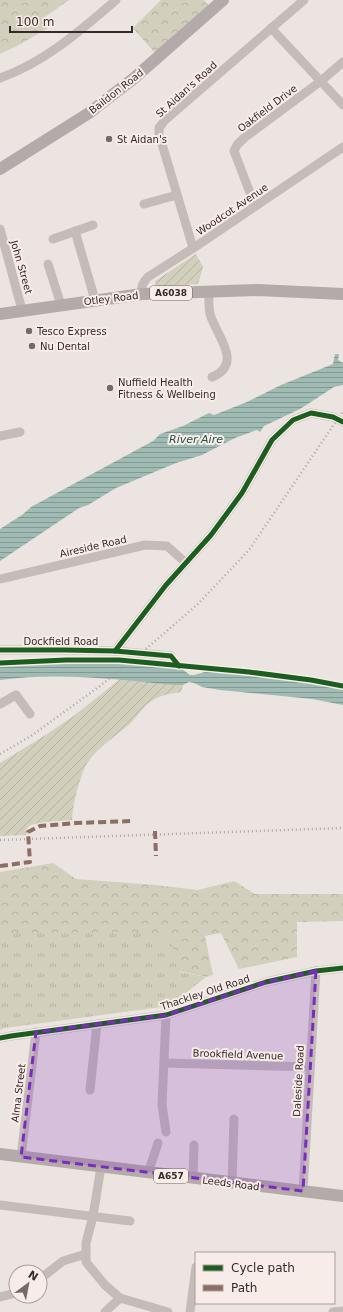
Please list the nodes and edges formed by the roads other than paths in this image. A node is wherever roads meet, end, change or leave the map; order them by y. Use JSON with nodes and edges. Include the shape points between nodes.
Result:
{"nodes":[{"id":1,"x":116,"y":0,"type":"edge"},
{"id":2,"x":223,"y":0,"type":"edge"},
{"id":3,"x":304,"y":0,"type":"edge"},
{"id":4,"x":271,"y":28,"type":"junction"},
{"id":5,"x":343,"y":62,"type":"edge"},
{"id":6,"x":0,"y":78,"type":"edge"},
{"id":7,"x":321,"y":81,"type":"junction"},
{"id":8,"x":343,"y":105,"type":"edge"},
{"id":9,"x":343,"y":147,"type":"edge"},
{"id":10,"x":0,"y":169,"type":"edge"},
{"id":11,"x":177,"y":195,"type":"junction"},
{"id":12,"x":144,"y":204,"type":"dead end"},
{"id":13,"x":255,"y":206,"type":"junction"},
{"id":14,"x":93,"y":225,"type":"dead end"},
{"id":15,"x":0,"y":229,"type":"edge"},
{"id":16,"x":75,"y":231,"type":"junction"},
{"id":17,"x":53,"y":239,"type":"dead end"},
{"id":18,"x":193,"y":248,"type":"junction"},
{"id":19,"x":4,"y":263,"type":"edge"},
{"id":20,"x":48,"y":264,"type":"dead end"},
{"id":21,"x":209,"y":292,"type":"junction"},
{"id":22,"x":342,"y":292,"type":"edge"},
{"id":23,"x":142,"y":294,"type":"junction"},
{"id":24,"x":95,"y":300,"type":"junction"},
{"id":25,"x":61,"y":305,"type":"junction"},
{"id":26,"x":22,"y":310,"type":"junction"},
{"id":27,"x":0,"y":314,"type":"edge"},
{"id":28,"x":212,"y":377,"type":"dead end"},
{"id":29,"x":343,"y":422,"type":"edge"},
{"id":30,"x":20,"y":432,"type":"dead end"},
{"id":31,"x":0,"y":436,"type":"edge"},
{"id":32,"x":186,"y":563,"type":"junction"},
{"id":33,"x":0,"y":579,"type":"edge"},
{"id":34,"x":0,"y":650,"type":"edge"},
{"id":35,"x":115,"y":651,"type":"junction"},
{"id":36,"x":170,"y":656,"type":"dead end"},
{"id":37,"x":0,"y":704,"type":"edge"},
{"id":38,"x":30,"y":714,"type":"dead end"},
{"id":39,"x":343,"y":968,"type":"edge"},
{"id":40,"x":316,"y":971,"type":"junction"},
{"id":41,"x":166,"y":1015,"type":"junction"},
{"id":42,"x":97,"y":1024,"type":"junction"},
{"id":43,"x":36,"y":1032,"type":"junction"},
{"id":44,"x":0,"y":1038,"type":"edge"},
{"id":45,"x":165,"y":1063,"type":"junction"},
{"id":46,"x":310,"y":1068,"type":"junction"},
{"id":47,"x":90,"y":1090,"type":"dead end"},
{"id":48,"x":234,"y":1119,"type":"dead end"},
{"id":49,"x":166,"y":1132,"type":"dead end"},
{"id":50,"x":158,"y":1143,"type":"dead end"},
{"id":51,"x":194,"y":1144,"type":"dead end"},
{"id":52,"x":0,"y":1154,"type":"edge"},
{"id":53,"x":21,"y":1156,"type":"junction"},
{"id":54,"x":101,"y":1167,"type":"junction"},
{"id":55,"x":148,"y":1173,"type":"junction"},
{"id":56,"x":193,"y":1178,"type":"junction"},
{"id":57,"x":232,"y":1183,"type":"junction"},
{"id":58,"x":303,"y":1191,"type":"junction"},
{"id":59,"x":343,"y":1196,"type":"edge"},
{"id":60,"x":0,"y":1205,"type":"edge"},
{"id":61,"x":93,"y":1216,"type":"junction"},
{"id":62,"x":130,"y":1221,"type":"dead end"},
{"id":63,"x":86,"y":1254,"type":"junction"},
{"id":64,"x":48,"y":1273,"type":"edge"},
{"id":65,"x":195,"y":1274,"type":"edge"},
{"id":66,"x":120,"y":1298,"type":"junction"},
{"id":67,"x":343,"y":1311,"type":"edge"},
{"id":68,"x":105,"y":1312,"type":"edge"},
{"id":69,"x":168,"y":1312,"type":"edge"},
{"id":70,"x":190,"y":1312,"type":"edge"},
{"id":71,"x":333,"y":1312,"type":"edge"}],
"edges":[{"from":1,"to":6,"type":"street","via":[[48,56]]},
{"from":2,"to":10,"type":"main road","name":"Baildon Road","via":[[133,79],[89,113]]},
{"from":3,"to":4,"type":"street","name":"St Aidan's Road"},
{"from":4,"to":7,"type":"street"},
{"from":4,"to":11,"type":"street","name":"St Aidan's Road","via":[[159,128]]},
{"from":5,"to":7,"type":"street","name":"Oakfield Drive"},
{"from":7,"to":8,"type":"street"},
{"from":7,"to":13,"type":"street","name":"Oakfield Drive","via":[[237,145],[234,151]]},
{"from":9,"to":13,"type":"street","name":"Woodcot Avenue"},
{"from":11,"to":12,"type":"street"},
{"from":11,"to":18,"type":"street","name":"St Aidan's Road"},
{"from":13,"to":18,"type":"street","name":"Woodcot Avenue"},
{"from":14,"to":16,"type":"street"},
{"from":15,"to":19,"type":"street","name":"John Street"},
{"from":16,"to":17,"type":"street"},
{"from":16,"to":24,"type":"street"},
{"from":18,"to":23,"type":"street","name":"Woodcot Avenue","via":[[148,277],[143,282]]},
{"from":19,"to":26,"type":"street","name":"John Street"},
{"from":20,"to":25,"type":"street"},
{"from":21,"to":22,"type":"main road","name":"Otley Road","number":"A6038"},
{"from":21,"to":23,"type":"main road","name":"Otley Road","number":"A6038"},
{"from":21,"to":28,"type":"street","via":[[210,316],[227,356],[224,369]]},
{"from":23,"to":24,"type":"main road","name":"Otley Road","number":"A6038"},
{"from":24,"to":25,"type":"main road","name":"Otley Road","number":"A6038"},
{"from":25,"to":26,"type":"main road","name":"Otley Road","number":"A6038"},
{"from":26,"to":27,"type":"main road","name":"Otley Road","number":"A6038"},
{"from":29,"to":32,"type":"street","via":[[333,417],[311,413],[293,420],[272,440],[242,493],[211,535]]},
{"from":30,"to":31,"type":"street"},
{"from":32,"to":33,"type":"street","name":"Aireside Road","via":[[167,546],[145,545]]},
{"from":32,"to":35,"type":"street"},
{"from":34,"to":35,"type":"street","name":"Dockfield Road"},
{"from":35,"to":36,"type":"street","name":"Dockfield Road"},
{"from":37,"to":38,"type":"street","via":[[16,695]]},
{"from":39,"to":40,"type":"street","name":"Thackley Old Road"},
{"from":40,"to":41,"type":"street","name":"Thackley Old Road","via":[[266,982]]},
{"from":40,"to":46,"type":"street","name":"Daleside Road"},
{"from":41,"to":42,"type":"street","name":"Thackley Old Road"},
{"from":41,"to":45,"type":"street"},
{"from":42,"to":43,"type":"street","name":"Thackley Old Road"},
{"from":42,"to":47,"type":"street"},
{"from":43,"to":44,"type":"street","name":"Thackley Old Road"},
{"from":43,"to":53,"type":"street","name":"Alma Street"},
{"from":45,"to":46,"type":"street","name":"Brookfield Avenue"},
{"from":45,"to":49,"type":"street","via":[[162,1105]]},
{"from":46,"to":58,"type":"street","name":"Daleside Road"},
{"from":48,"to":57,"type":"street"},
{"from":50,"to":55,"type":"street"},
{"from":51,"to":56,"type":"street"},
{"from":52,"to":53,"type":"main road","name":"Leeds Road","number":"A657"},
{"from":53,"to":54,"type":"main road","name":"Leeds Road","number":"A657"},
{"from":54,"to":55,"type":"main road","name":"Leeds Road","number":"A657"},
{"from":54,"to":61,"type":"street"},
{"from":55,"to":56,"type":"main road","name":"Leeds Road","number":"A657"},
{"from":56,"to":57,"type":"main road","name":"Leeds Road","number":"A657"},
{"from":57,"to":58,"type":"main road","name":"Leeds Road","number":"A657"},
{"from":58,"to":59,"type":"main road","name":"Leeds Road","number":"A657"},
{"from":60,"to":61,"type":"street"},
{"from":61,"to":62,"type":"street"},
{"from":61,"to":63,"type":"street"},
{"from":63,"to":64,"type":"street","via":[[63,1261]]},
{"from":63,"to":66,"type":"street","via":[[86,1262],[92,1270]]},
{"from":65,"to":70,"type":"street"},
{"from":66,"to":68,"type":"street"},
{"from":66,"to":69,"type":"street"},
{"from":67,"to":71,"type":"street"}]}
